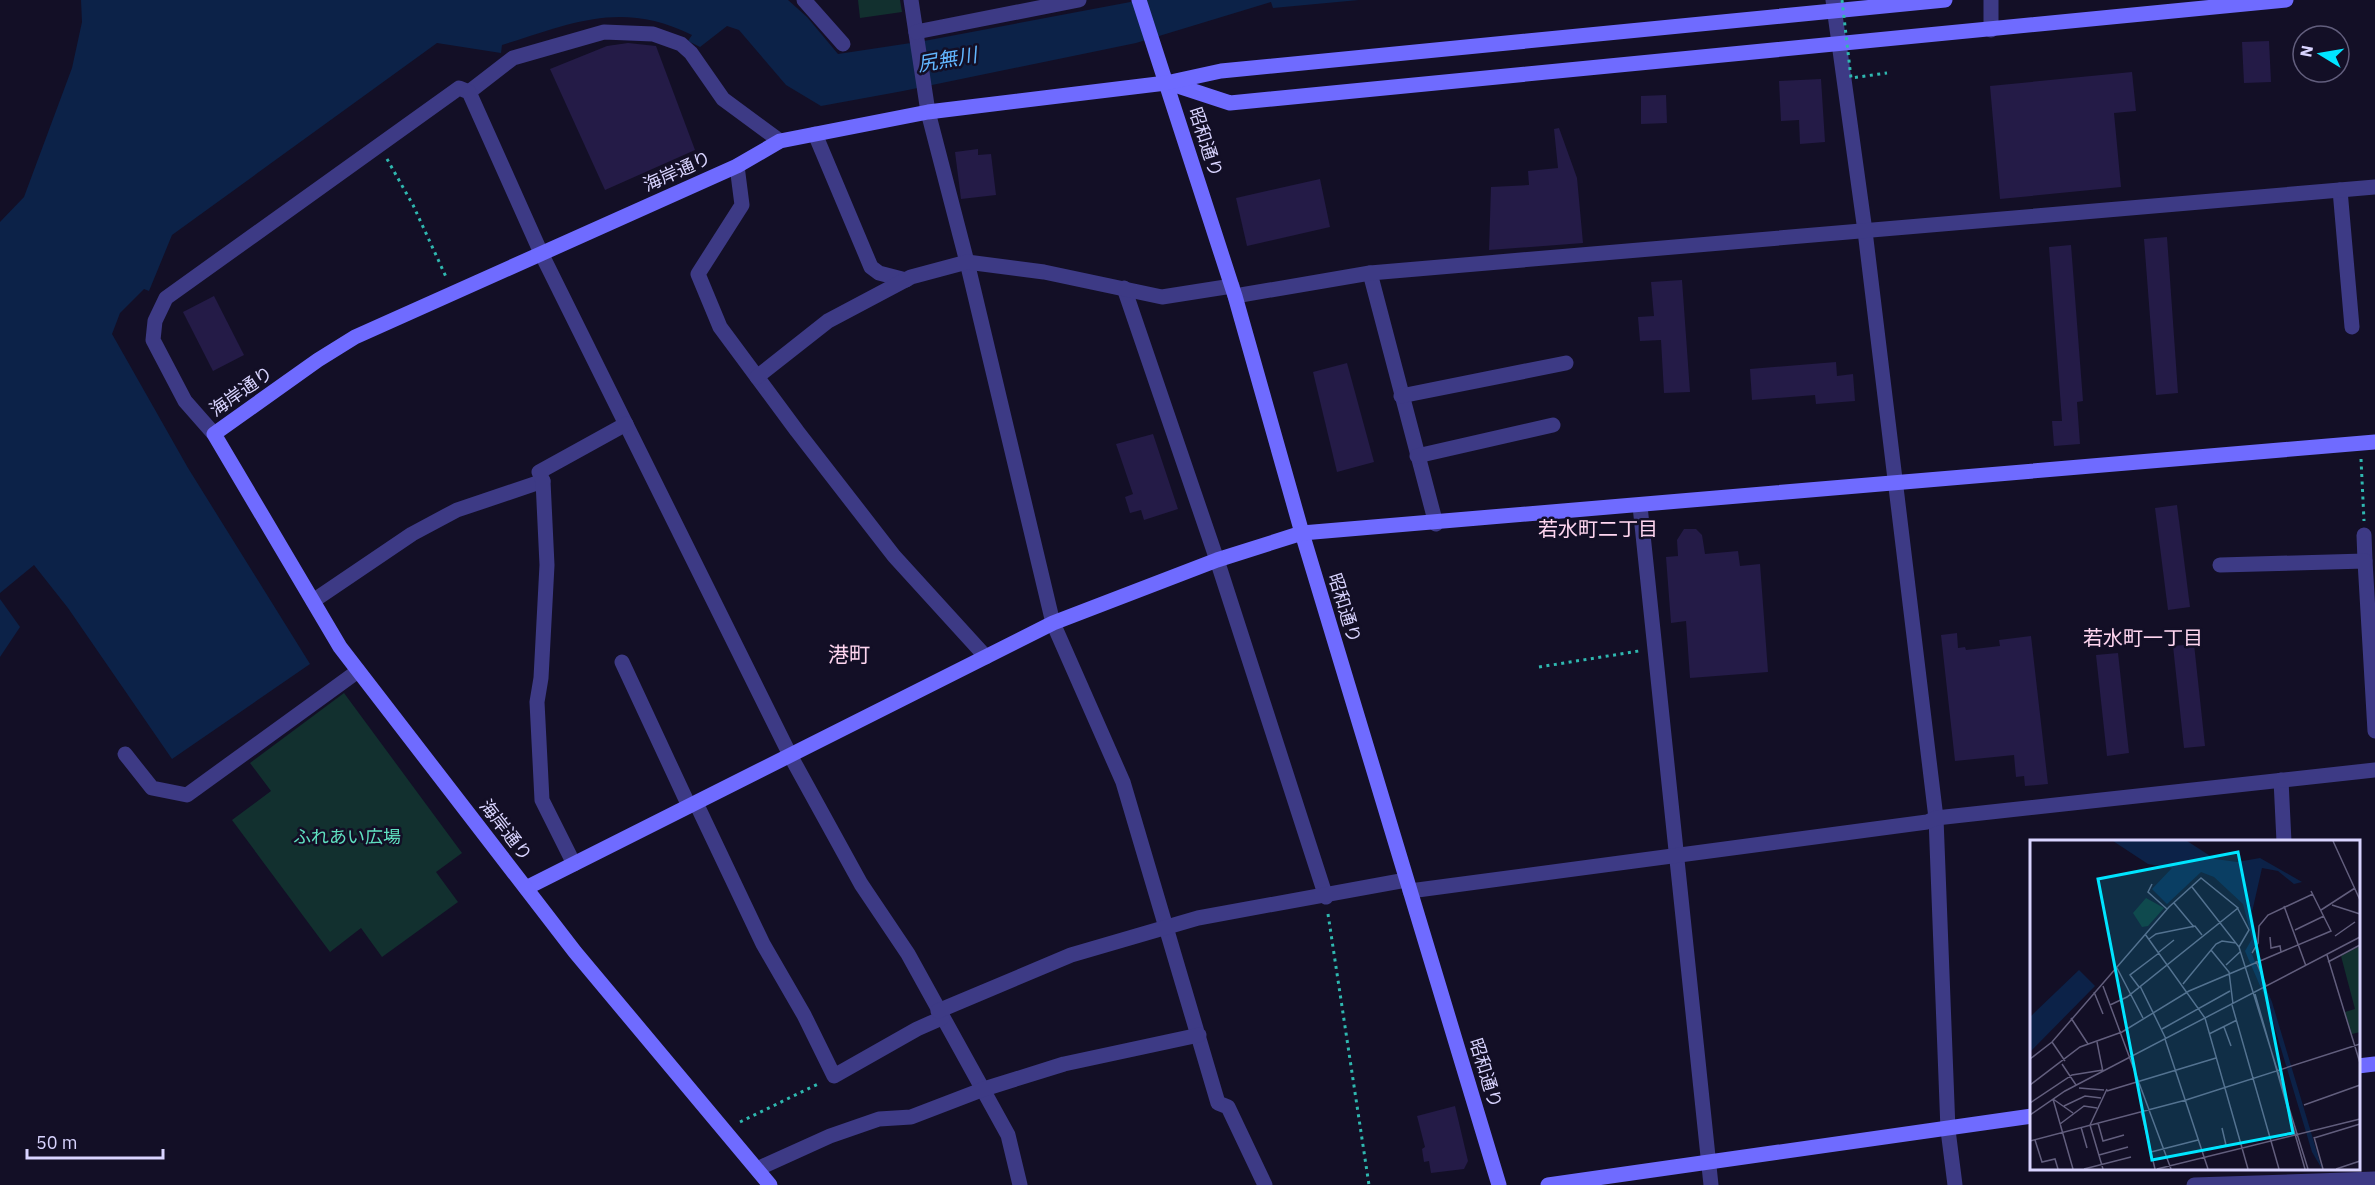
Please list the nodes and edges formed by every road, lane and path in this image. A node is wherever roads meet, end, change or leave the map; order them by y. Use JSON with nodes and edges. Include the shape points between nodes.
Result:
{"nodes":[{"id":1,"x":804,"y":0,"type":"edge"},
{"id":2,"x":911,"y":0,"type":"edge"},
{"id":3,"x":1079,"y":0,"type":"edge"},
{"id":4,"x":1138,"y":0,"type":"edge"},
{"id":5,"x":1945,"y":0,"type":"edge"},
{"id":6,"x":1991,"y":0,"type":"edge"},
{"id":7,"x":2286,"y":0,"type":"edge"},
{"id":8,"x":1836,"y":4,"type":"edge"},
{"id":9,"x":1991,"y":30,"type":"junction"},
{"id":10,"x":916,"y":36,"type":"junction"},
{"id":11,"x":1838,"y":42,"type":"junction"},
{"id":12,"x":843,"y":44,"type":"dead end"},
{"id":13,"x":1887,"y":73,"type":"dead end"},
{"id":14,"x":1166,"y":83,"type":"junction"},
{"id":15,"x":469,"y":92,"type":"junction"},
{"id":16,"x":928,"y":112,"type":"junction"},
{"id":17,"x":815,"y":135,"type":"junction"},
{"id":18,"x":780,"y":141,"type":"junction"},
{"id":19,"x":379,"y":144,"type":"junction"},
{"id":20,"x":737,"y":166,"type":"junction"},
{"id":21,"x":2375,"y":187,"type":"edge"},
{"id":22,"x":2340,"y":190,"type":"junction"},
{"id":23,"x":1864,"y":231,"type":"junction"},
{"id":24,"x":541,"y":253,"type":"junction"},
{"id":25,"x":967,"y":262,"type":"junction"},
{"id":26,"x":1370,"y":273,"type":"junction"},
{"id":27,"x":906,"y":280,"type":"junction"},
{"id":28,"x":1124,"y":288,"type":"junction"},
{"id":29,"x":1233,"y":291,"type":"junction"},
{"id":30,"x":454,"y":293,"type":"junction"},
{"id":31,"x":2352,"y":327,"type":"dead end"},
{"id":32,"x":1566,"y":363,"type":"dead end"},
{"id":33,"x":757,"y":377,"type":"junction"},
{"id":34,"x":1401,"y":396,"type":"junction"},
{"id":35,"x":626,"y":424,"type":"junction"},
{"id":36,"x":1553,"y":425,"type":"dead end"},
{"id":37,"x":214,"y":434,"type":"junction"},
{"id":38,"x":2367,"y":443,"type":"edge"},
{"id":39,"x":1417,"y":456,"type":"junction"},
{"id":40,"x":543,"y":481,"type":"junction"},
{"id":41,"x":1895,"y":484,"type":"junction"},
{"id":42,"x":1640,"y":506,"type":"junction"},
{"id":43,"x":1436,"y":524,"type":"junction"},
{"id":44,"x":1302,"y":533,"type":"junction"},
{"id":45,"x":2364,"y":535,"type":"joint"},
{"id":46,"x":1217,"y":560,"type":"junction"},
{"id":47,"x":2365,"y":561,"type":"junction"},
{"id":48,"x":2220,"y":565,"type":"dead end"},
{"id":49,"x":313,"y":601,"type":"junction"},
{"id":50,"x":1053,"y":623,"type":"junction"},
{"id":51,"x":1655,"y":648,"type":"junction"},
{"id":52,"x":986,"y":657,"type":"junction"},
{"id":53,"x":621,"y":662,"type":"dead end"},
{"id":54,"x":1539,"y":667,"type":"dead end"},
{"id":55,"x":358,"y":671,"type":"junction"},
{"id":56,"x":2375,"y":731,"type":"edge"},
{"id":57,"x":125,"y":754,"type":"dead end"},
{"id":58,"x":790,"y":755,"type":"junction"},
{"id":59,"x":2375,"y":770,"type":"edge"},
{"id":60,"x":2280,"y":780,"type":"junction"},
{"id":61,"x":692,"y":804,"type":"junction"},
{"id":62,"x":1936,"y":818,"type":"junction"},
{"id":63,"x":2284,"y":840,"type":"edge"},
{"id":64,"x":1674,"y":855,"type":"junction"},
{"id":65,"x":574,"y":864,"type":"junction"},
{"id":66,"x":1408,"y":886,"type":"junction"},
{"id":67,"x":526,"y":888,"type":"junction"},
{"id":68,"x":1326,"y":897,"type":"junction"},
{"id":69,"x":1166,"y":928,"type":"junction"},
{"id":70,"x":940,"y":1015,"type":"junction"},
{"id":71,"x":1199,"y":1035,"type":"junction"},
{"id":72,"x":2375,"y":1064,"type":"edge"},
{"id":73,"x":2360,"y":1065,"type":"edge"},
{"id":74,"x":834,"y":1076,"type":"junction"},
{"id":75,"x":984,"y":1089,"type":"junction"},
{"id":76,"x":2030,"y":1116,"type":"edge"},
{"id":77,"x":725,"y":1130,"type":"junction"},
{"id":78,"x":1948,"y":1130,"type":"junction"},
{"id":79,"x":1708,"y":1162,"type":"junction"},
{"id":80,"x":758,"y":1169,"type":"junction"},
{"id":81,"x":2307,"y":1176,"type":"edge"},
{"id":82,"x":2375,"y":1179,"type":"edge"},
{"id":83,"x":771,"y":1185,"type":"edge"},
{"id":84,"x":1020,"y":1185,"type":"edge"},
{"id":85,"x":1265,"y":1185,"type":"edge"},
{"id":86,"x":1369,"y":1185,"type":"edge"},
{"id":87,"x":1499,"y":1185,"type":"edge"},
{"id":88,"x":1548,"y":1185,"type":"edge"},
{"id":89,"x":1711,"y":1185,"type":"edge"},
{"id":90,"x":1955,"y":1185,"type":"edge"},
{"id":91,"x":2194,"y":1185,"type":"edge"}],
"edges":[{"from":1,"to":12,"type":"street"},
{"from":2,"to":10,"type":"street"},
{"from":3,"to":10,"type":"street"},
{"from":4,"to":14,"type":"street","name":"昭和通り"},
{"from":5,"to":8,"type":"street","name":"海岸通り"},
{"from":6,"to":9,"type":"street"},
{"from":7,"to":9,"type":"street"},
{"from":8,"to":11,"type":"street"},
{"from":8,"to":13,"type":"path","bridge":true,"via":[[1851,78]]},
{"from":8,"to":14,"type":"street","name":"海岸通り","via":[[1221,71]]},
{"from":9,"to":11,"type":"street"},
{"from":10,"to":16,"type":"street"},
{"from":11,"to":14,"type":"street","via":[[1230,103]]},
{"from":11,"to":23,"type":"street"},
{"from":14,"to":16,"type":"street","name":"海岸通り"},
{"from":14,"to":29,"type":"street","name":"昭和通り"},
{"from":15,"to":18,"type":"street","via":[[513,58],[604,32],[653,34],[681,44],[723,99]]},
{"from":15,"to":19,"type":"street","via":[[459,88]]},
{"from":15,"to":24,"type":"street"},
{"from":16,"to":17,"type":"street","name":"海岸通り"},
{"from":16,"to":25,"type":"street"},
{"from":17,"to":18,"type":"street","name":"海岸通り"},
{"from":17,"to":27,"type":"street","via":[[871,267]]},
{"from":18,"to":20,"type":"street","name":"海岸通り"},
{"from":19,"to":30,"type":"path"},
{"from":19,"to":37,"type":"street","via":[[166,298],[155,321],[153,340],[185,401]]},
{"from":20,"to":24,"type":"street","name":"海岸通り"},
{"from":20,"to":33,"type":"street","via":[[742,205],[698,274],[720,327]]},
{"from":21,"to":22,"type":"street"},
{"from":22,"to":23,"type":"street"},
{"from":22,"to":31,"type":"street"},
{"from":23,"to":26,"type":"street"},
{"from":23,"to":41,"type":"street"},
{"from":24,"to":30,"type":"street","name":"海岸通り"},
{"from":24,"to":35,"type":"street"},
{"from":25,"to":27,"type":"street"},
{"from":25,"to":28,"type":"street"},
{"from":25,"to":50,"type":"street"},
{"from":26,"to":29,"type":"street"},
{"from":26,"to":34,"type":"street"},
{"from":27,"to":33,"type":"street","via":[[828,321]]},
{"from":28,"to":29,"type":"street","via":[[1162,297]]},
{"from":28,"to":46,"type":"street"},
{"from":29,"to":44,"type":"street","name":"昭和通り"},
{"from":30,"to":37,"type":"street","name":"海岸通り","via":[[355,337]]},
{"from":32,"to":34,"type":"street"},
{"from":33,"to":52,"type":"street","via":[[894,556]]},
{"from":34,"to":39,"type":"street"},
{"from":35,"to":40,"type":"street","via":[[539,472]]},
{"from":35,"to":58,"type":"street"},
{"from":36,"to":39,"type":"street"},
{"from":37,"to":49,"type":"street","name":"海岸通り"},
{"from":38,"to":41,"type":"street"},
{"from":38,"to":45,"type":"path"},
{"from":39,"to":43,"type":"street"},
{"from":40,"to":49,"type":"street","via":[[457,510],[412,534]]},
{"from":40,"to":65,"type":"street","via":[[547,565],[537,702],[542,800]]},
{"from":41,"to":42,"type":"street"},
{"from":41,"to":62,"type":"street"},
{"from":42,"to":43,"type":"street"},
{"from":42,"to":51,"type":"street"},
{"from":43,"to":44,"type":"street"},
{"from":44,"to":46,"type":"street"},
{"from":44,"to":66,"type":"street","name":"昭和通り"},
{"from":45,"to":47,"type":"street"},
{"from":46,"to":50,"type":"street"},
{"from":46,"to":68,"type":"street"},
{"from":47,"to":48,"type":"street"},
{"from":47,"to":56,"type":"street"},
{"from":49,"to":55,"type":"street","name":"海岸通り"},
{"from":50,"to":52,"type":"street"},
{"from":50,"to":69,"type":"street","via":[[1123,782]]},
{"from":51,"to":54,"type":"path"},
{"from":51,"to":64,"type":"street"},
{"from":52,"to":58,"type":"street"},
{"from":53,"to":61,"type":"street"},
{"from":55,"to":57,"type":"street","via":[[187,795],[152,788]]},
{"from":55,"to":67,"type":"street","name":"海岸通り"},
{"from":58,"to":61,"type":"street"},
{"from":58,"to":70,"type":"street"},
{"from":59,"to":60,"type":"street"},
{"from":60,"to":62,"type":"street"},
{"from":60,"to":63,"type":"street"},
{"from":61,"to":65,"type":"street"},
{"from":61,"to":74,"type":"street"},
{"from":62,"to":64,"type":"street"},
{"from":62,"to":78,"type":"street"},
{"from":64,"to":66,"type":"street"},
{"from":64,"to":79,"type":"street"},
{"from":65,"to":67,"type":"street"},
{"from":66,"to":68,"type":"street"},
{"from":66,"to":87,"type":"street","name":"昭和通り"},
{"from":67,"to":77,"type":"street","name":"海岸通り"},
{"from":68,"to":69,"type":"street","via":[[1198,918]]},
{"from":68,"to":86,"type":"path"},
{"from":69,"to":70,"type":"street","via":[[1071,955]]},
{"from":69,"to":71,"type":"street"},
{"from":70,"to":74,"type":"street"},
{"from":70,"to":75,"type":"street"},
{"from":71,"to":75,"type":"street","via":[[1064,1064]]},
{"from":71,"to":85,"type":"street","via":[[1218,1103],[1228,1107]]},
{"from":72,"to":73,"type":"street"},
{"from":74,"to":77,"type":"path"},
{"from":75,"to":80,"type":"street","via":[[911,1117],[879,1119],[830,1136]]},
{"from":75,"to":84,"type":"street","via":[[1008,1135]]},
{"from":76,"to":78,"type":"street"},
{"from":77,"to":80,"type":"street","name":"海岸通り"},
{"from":78,"to":79,"type":"street"},
{"from":78,"to":90,"type":"street"},
{"from":79,"to":88,"type":"street"},
{"from":79,"to":89,"type":"street"},
{"from":80,"to":83,"type":"street","name":"海岸通り"},
{"from":81,"to":82,"type":"street"},
{"from":81,"to":91,"type":"street"}]}
